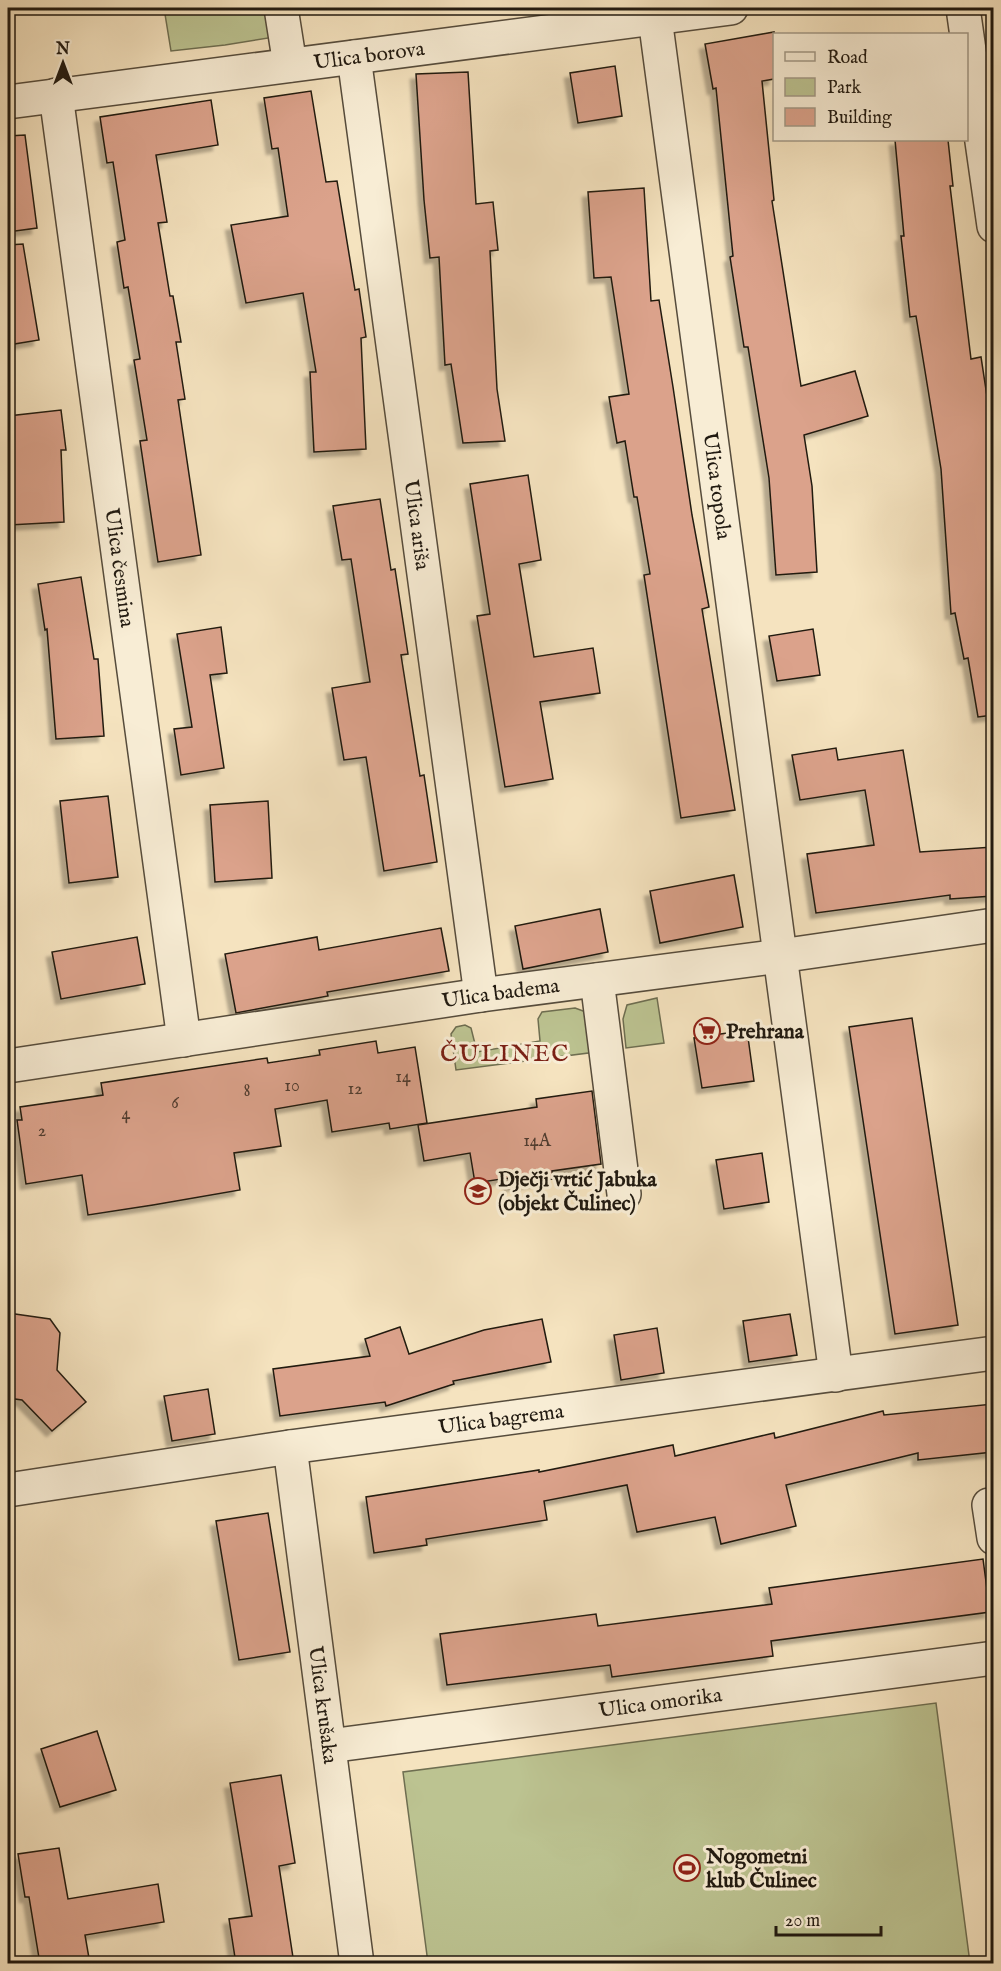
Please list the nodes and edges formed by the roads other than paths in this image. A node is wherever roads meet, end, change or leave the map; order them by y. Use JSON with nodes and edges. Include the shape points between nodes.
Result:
{"nodes":[{"id":1,"x":281,"y":8,"type":"edge"},
{"id":2,"x":730,"y":8,"type":"edge"},
{"id":3,"x":963,"y":8,"type":"edge"},
{"id":4,"x":655,"y":18,"type":"junction"},
{"id":5,"x":966,"y":33,"type":"edge"},
{"id":6,"x":968,"y":44,"type":"edge"},
{"id":7,"x":354,"y":57,"type":"junction"},
{"id":8,"x":290,"y":65,"type":"junction"},
{"id":9,"x":57,"y":95,"type":"junction"},
{"id":10,"x":8,"y":102,"type":"edge"},
{"id":11,"x":993,"y":226,"type":"edge"},
{"id":12,"x":993,"y":925,"type":"edge"},
{"id":13,"x":780,"y":956,"type":"junction"},
{"id":14,"x":597,"y":980,"type":"junction"},
{"id":15,"x":481,"y":995,"type":"junction"},
{"id":16,"x":184,"y":1040,"type":"junction"},
{"id":17,"x":8,"y":1066,"type":"edge"},
{"id":18,"x":624,"y":1194,"type":"dead end"},
{"id":19,"x":993,"y":1353,"type":"edge"},
{"id":20,"x":836,"y":1375,"type":"junction"},
{"id":21,"x":290,"y":1447,"type":"junction"},
{"id":22,"x":8,"y":1490,"type":"edge"},
{"id":23,"x":989,"y":1505,"type":"dead end"},
{"id":24,"x":993,"y":1539,"type":"edge"},
{"id":25,"x":993,"y":1658,"type":"edge"},
{"id":26,"x":328,"y":1746,"type":"junction"},
{"id":27,"x":357,"y":1964,"type":"edge"}],
"edges":[{"from":1,"to":8,"type":"street"},
{"from":2,"to":4,"type":"street","name":"Ulica borova"},
{"from":3,"to":5,"type":"street"},
{"from":4,"to":7,"type":"street","name":"Ulica borova"},
{"from":4,"to":13,"type":"street","name":"Ulica topola"},
{"from":6,"to":11,"type":"street"},
{"from":7,"to":8,"type":"street","name":"Ulica borova"},
{"from":7,"to":15,"type":"street","name":"Ulica ariša"},
{"from":8,"to":9,"type":"street","name":"Ulica borova"},
{"from":9,"to":10,"type":"street","name":"Ulica borova"},
{"from":9,"to":16,"type":"street","name":"Ulica česmina"},
{"from":12,"to":13,"type":"street","name":"Ulica badema"},
{"from":13,"to":14,"type":"street","name":"Ulica badema"},
{"from":13,"to":20,"type":"street","name":"Ulica topola"},
{"from":14,"to":15,"type":"street","name":"Ulica badema"},
{"from":14,"to":18,"type":"street"},
{"from":15,"to":16,"type":"street","name":"Ulica badema"},
{"from":16,"to":17,"type":"street","name":"Ulica badema"},
{"from":19,"to":20,"type":"street","name":"Ulica bagrema"},
{"from":20,"to":21,"type":"street","name":"Ulica bagrema"},
{"from":21,"to":22,"type":"street","name":"Ulica bagrema"},
{"from":21,"to":26,"type":"street","name":"Ulica krušaka"},
{"from":23,"to":24,"type":"street"},
{"from":25,"to":26,"type":"street","name":"Ulica omorika"},
{"from":26,"to":27,"type":"street","name":"Ulica krušaka"}]}
